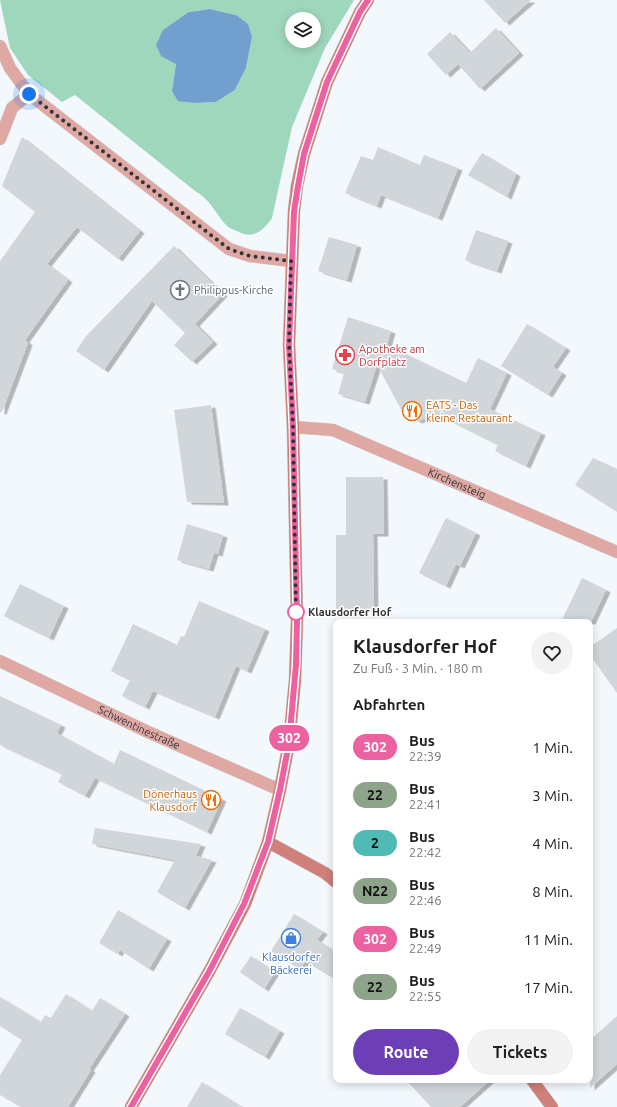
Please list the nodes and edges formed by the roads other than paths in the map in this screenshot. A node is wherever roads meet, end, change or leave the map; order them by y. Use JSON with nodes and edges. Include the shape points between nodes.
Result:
{"nodes":[{"id":1,"x":368,"y":0,"type":"edge"},
{"id":2,"x":0,"y":46,"type":"edge"},
{"id":3,"x":29,"y":94,"type":"junction"},
{"id":4,"x":0,"y":139,"type":"edge"},
{"id":5,"x":291,"y":261,"type":"junction"},
{"id":6,"x":293,"y":427,"type":"junction"},
{"id":7,"x":617,"y":552,"type":"edge"},
{"id":8,"x":0,"y":661,"type":"edge"},
{"id":9,"x":280,"y":790,"type":"junction"},
{"id":10,"x":268,"y":842,"type":"junction"},
{"id":11,"x":333,"y":880,"type":"edge"},
{"id":12,"x":534,"y":1083,"type":"edge"},
{"id":13,"x":131,"y":1107,"type":"edge"},
{"id":14,"x":552,"y":1107,"type":"edge"}],
"edges":[{"from":1,"to":5,"type":"street","via":[[327,82],[304,154],[294,212]]},
{"from":2,"to":3,"type":"street","via":[[10,68]]},
{"from":3,"to":4,"type":"street","via":[[12,108]]},
{"from":3,"to":5,"type":"street","via":[[229,249],[250,256]]},
{"from":5,"to":6,"type":"street","via":[[289,345]]},
{"from":6,"to":7,"type":"street","name":"Kirchensteig","via":[[333,430]]},
{"from":6,"to":9,"type":"street","via":[[297,621],[295,680],[289,743]]},
{"from":8,"to":9,"type":"street","name":"Schwentinestraße","via":[[148,732]]},
{"from":9,"to":10,"type":"street"},
{"from":10,"to":11,"type":"street"},
{"from":10,"to":13,"type":"street","via":[[238,917]]},
{"from":12,"to":14,"type":"street"}]}
